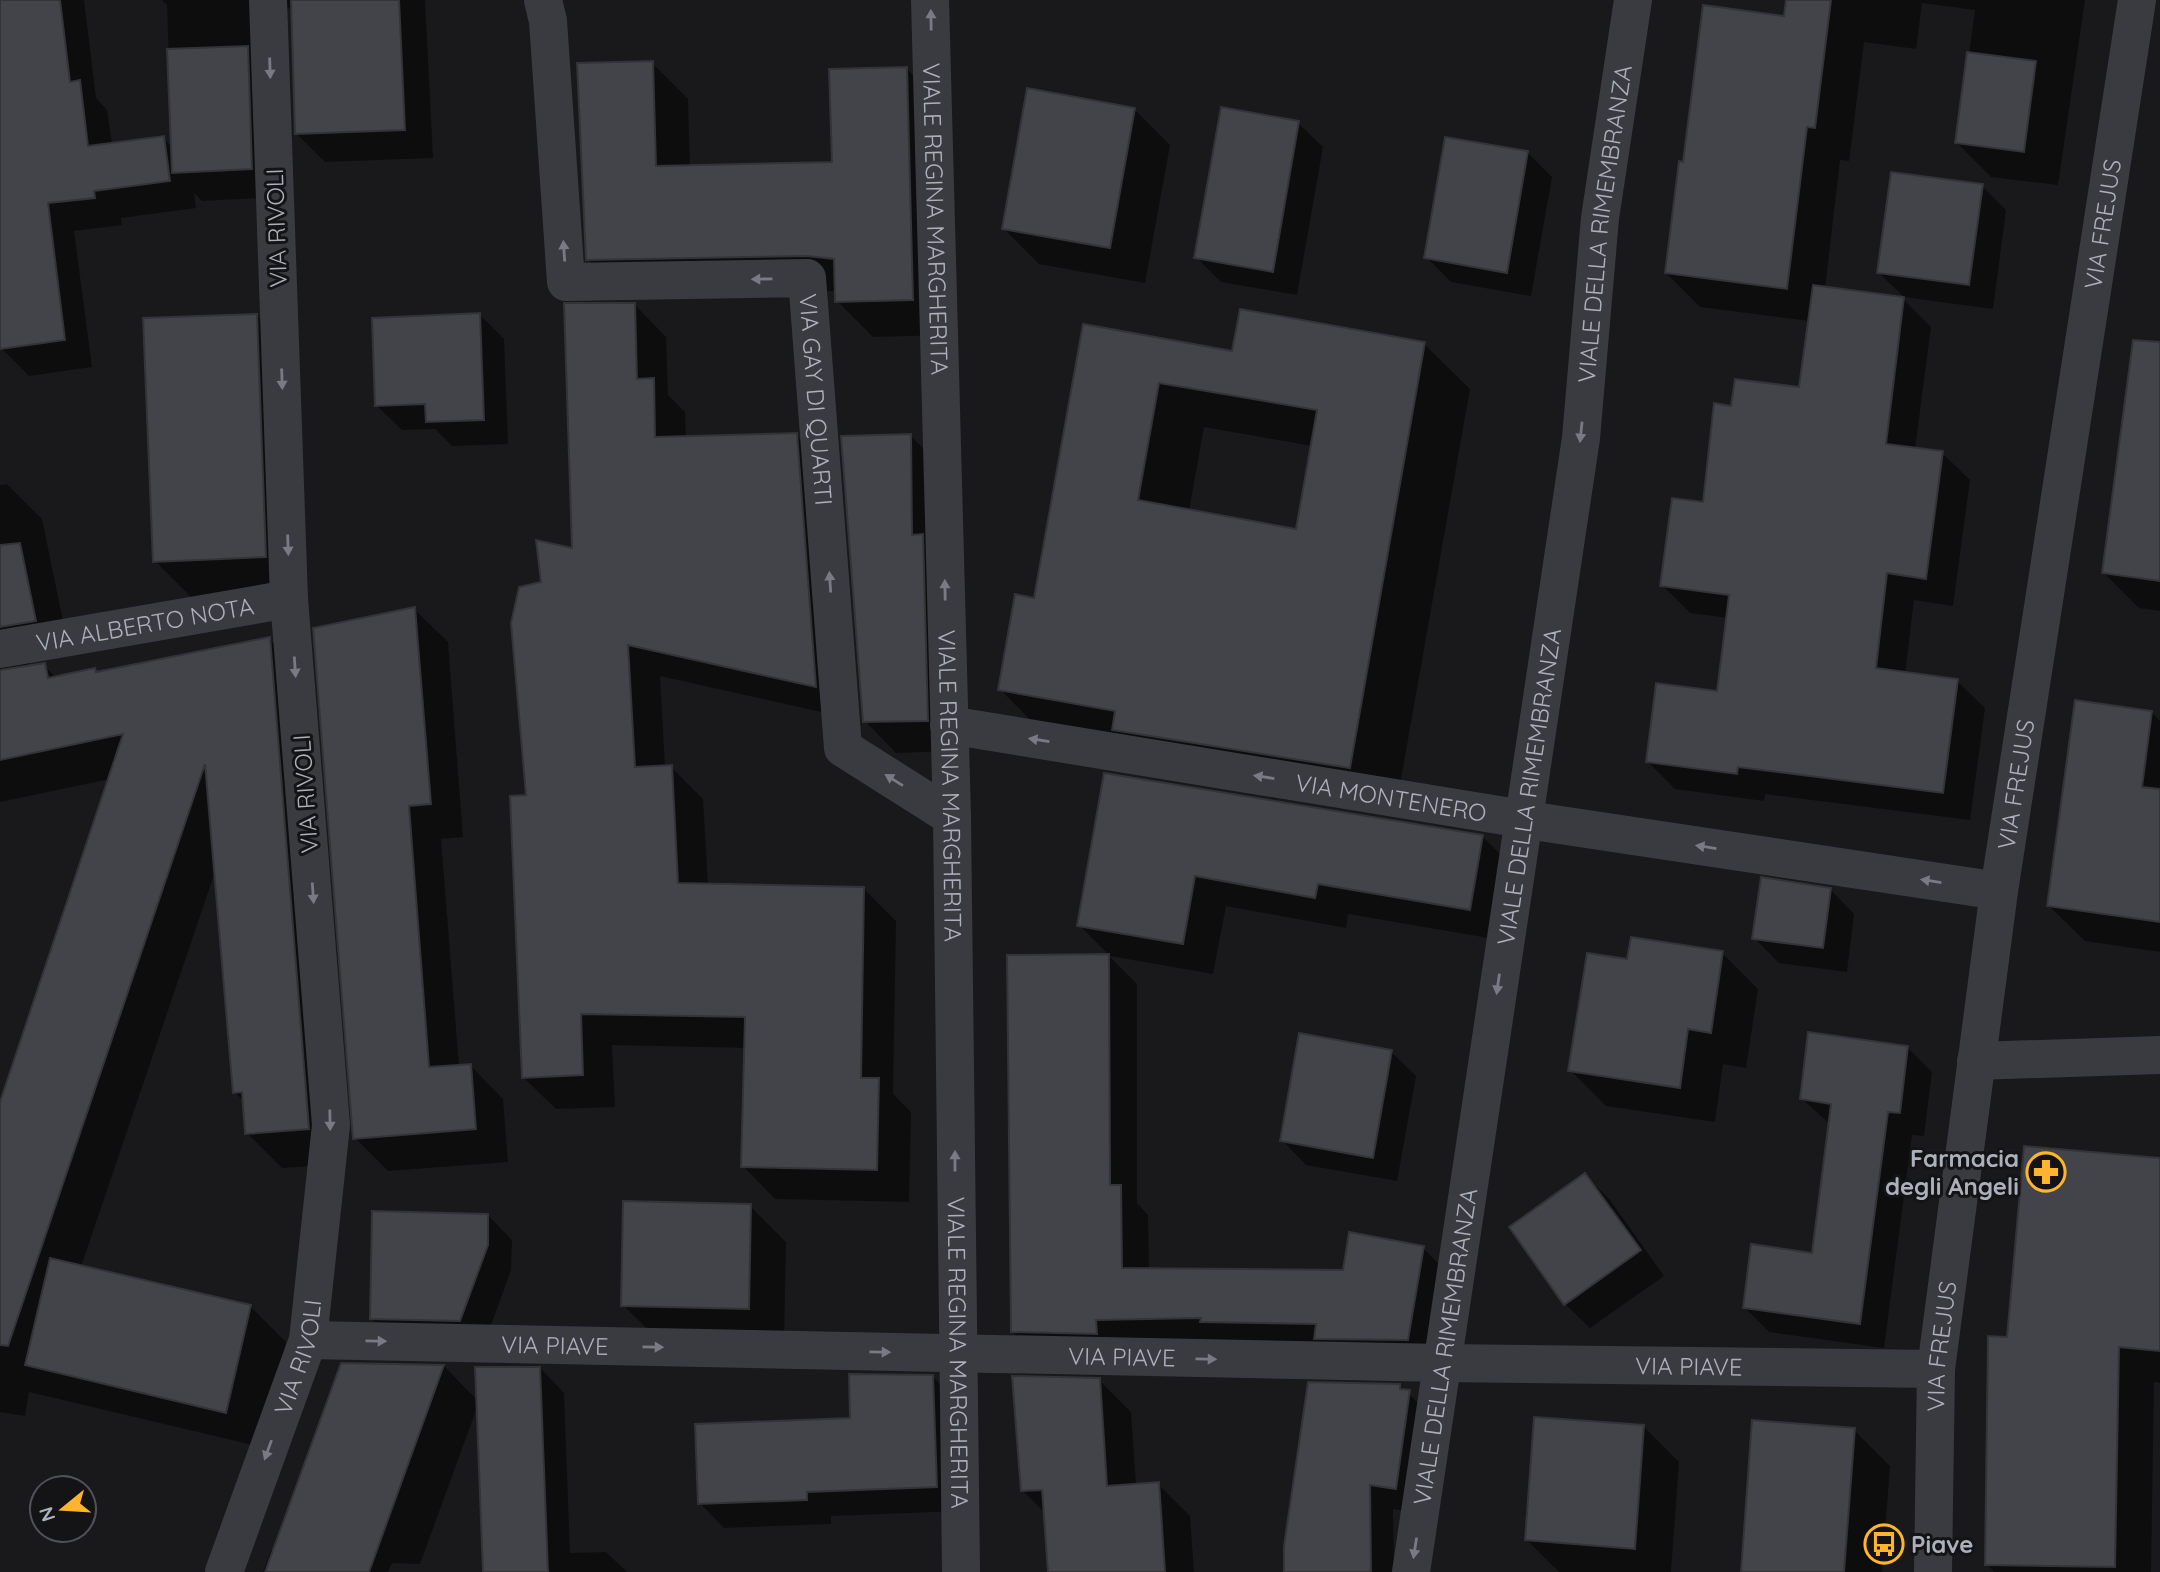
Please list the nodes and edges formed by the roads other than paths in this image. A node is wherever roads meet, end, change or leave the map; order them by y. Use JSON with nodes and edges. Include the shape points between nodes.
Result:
{"nodes":[{"id":1,"x":268,"y":0,"type":"edge"},
{"id":2,"x":543,"y":0,"type":"edge"},
{"id":3,"x":930,"y":0,"type":"edge"},
{"id":4,"x":1633,"y":0,"type":"edge"},
{"id":5,"x":2137,"y":0,"type":"edge"},
{"id":6,"x":289,"y":599,"type":"junction"},
{"id":7,"x":0,"y":649,"type":"edge"},
{"id":8,"x":949,"y":725,"type":"junction"},
{"id":9,"x":952,"y":817,"type":"junction"},
{"id":10,"x":1522,"y":819,"type":"junction"},
{"id":11,"x":1999,"y":891,"type":"junction"},
{"id":12,"x":2160,"y":1055,"type":"edge"},
{"id":13,"x":1976,"y":1061,"type":"junction"},
{"id":14,"x":308,"y":1340,"type":"junction"},
{"id":15,"x":957,"y":1354,"type":"junction"},
{"id":16,"x":1443,"y":1363,"type":"junction"},
{"id":17,"x":1937,"y":1369,"type":"junction"},
{"id":18,"x":223,"y":1572,"type":"edge"},
{"id":19,"x":961,"y":1572,"type":"edge"},
{"id":20,"x":1411,"y":1572,"type":"edge"},
{"id":21,"x":1933,"y":1572,"type":"edge"}],
"edges":[{"from":1,"to":6,"type":"street","name":"VIA RIVOLI","one_way":true},
{"from":9,"to":2,"type":"street","name":"VIA GAY DI QUARTI","one_way":true,"via":[[843,748],[807,278],[566,282]]},
{"from":8,"to":3,"type":"street","name":"VIALE REGINA MARGHERITA","one_way":true},
{"from":4,"to":10,"type":"street","name":"VIALE DELLA RIMEMBRANZA","one_way":true,"via":[[1600,218],[1581,438]]},
{"from":5,"to":11,"type":"street","name":"VIA FREJUS"},
{"from":6,"to":7,"type":"street","name":"VIA ALBERTO NOTA"},
{"from":6,"to":14,"type":"street","name":"VIA RIVOLI","one_way":true,"via":[[331,1125]]},
{"from":8,"to":9,"type":"street","name":"VIALE REGINA MARGHERITA"},
{"from":10,"to":8,"type":"street","name":"VIA MONTENERO","one_way":true},
{"from":15,"to":9,"type":"street","name":"VIALE REGINA MARGHERITA","one_way":true},
{"from":11,"to":10,"type":"street","name":"VIA MONTENERO","one_way":true},
{"from":10,"to":16,"type":"street","name":"VIALE DELLA RIMEMBRANZA","one_way":true},
{"from":11,"to":13,"type":"street","name":"VIA FREJUS"},
{"from":12,"to":13,"type":"street"},
{"from":13,"to":17,"type":"street","name":"VIA FREJUS"},
{"from":14,"to":15,"type":"street","name":"VIA PIAVE","one_way":true},
{"from":14,"to":18,"type":"street","name":"VIA RIVOLI","one_way":true},
{"from":15,"to":16,"type":"street","name":"VIA PIAVE","one_way":true},
{"from":15,"to":19,"type":"street","name":"VIALE REGINA MARGHERITA"},
{"from":16,"to":17,"type":"street","name":"VIA PIAVE"},
{"from":16,"to":20,"type":"street","name":"VIALE DELLA RIMEMBRANZA","one_way":true},
{"from":17,"to":21,"type":"street","name":"VIA FREJUS"}]}
